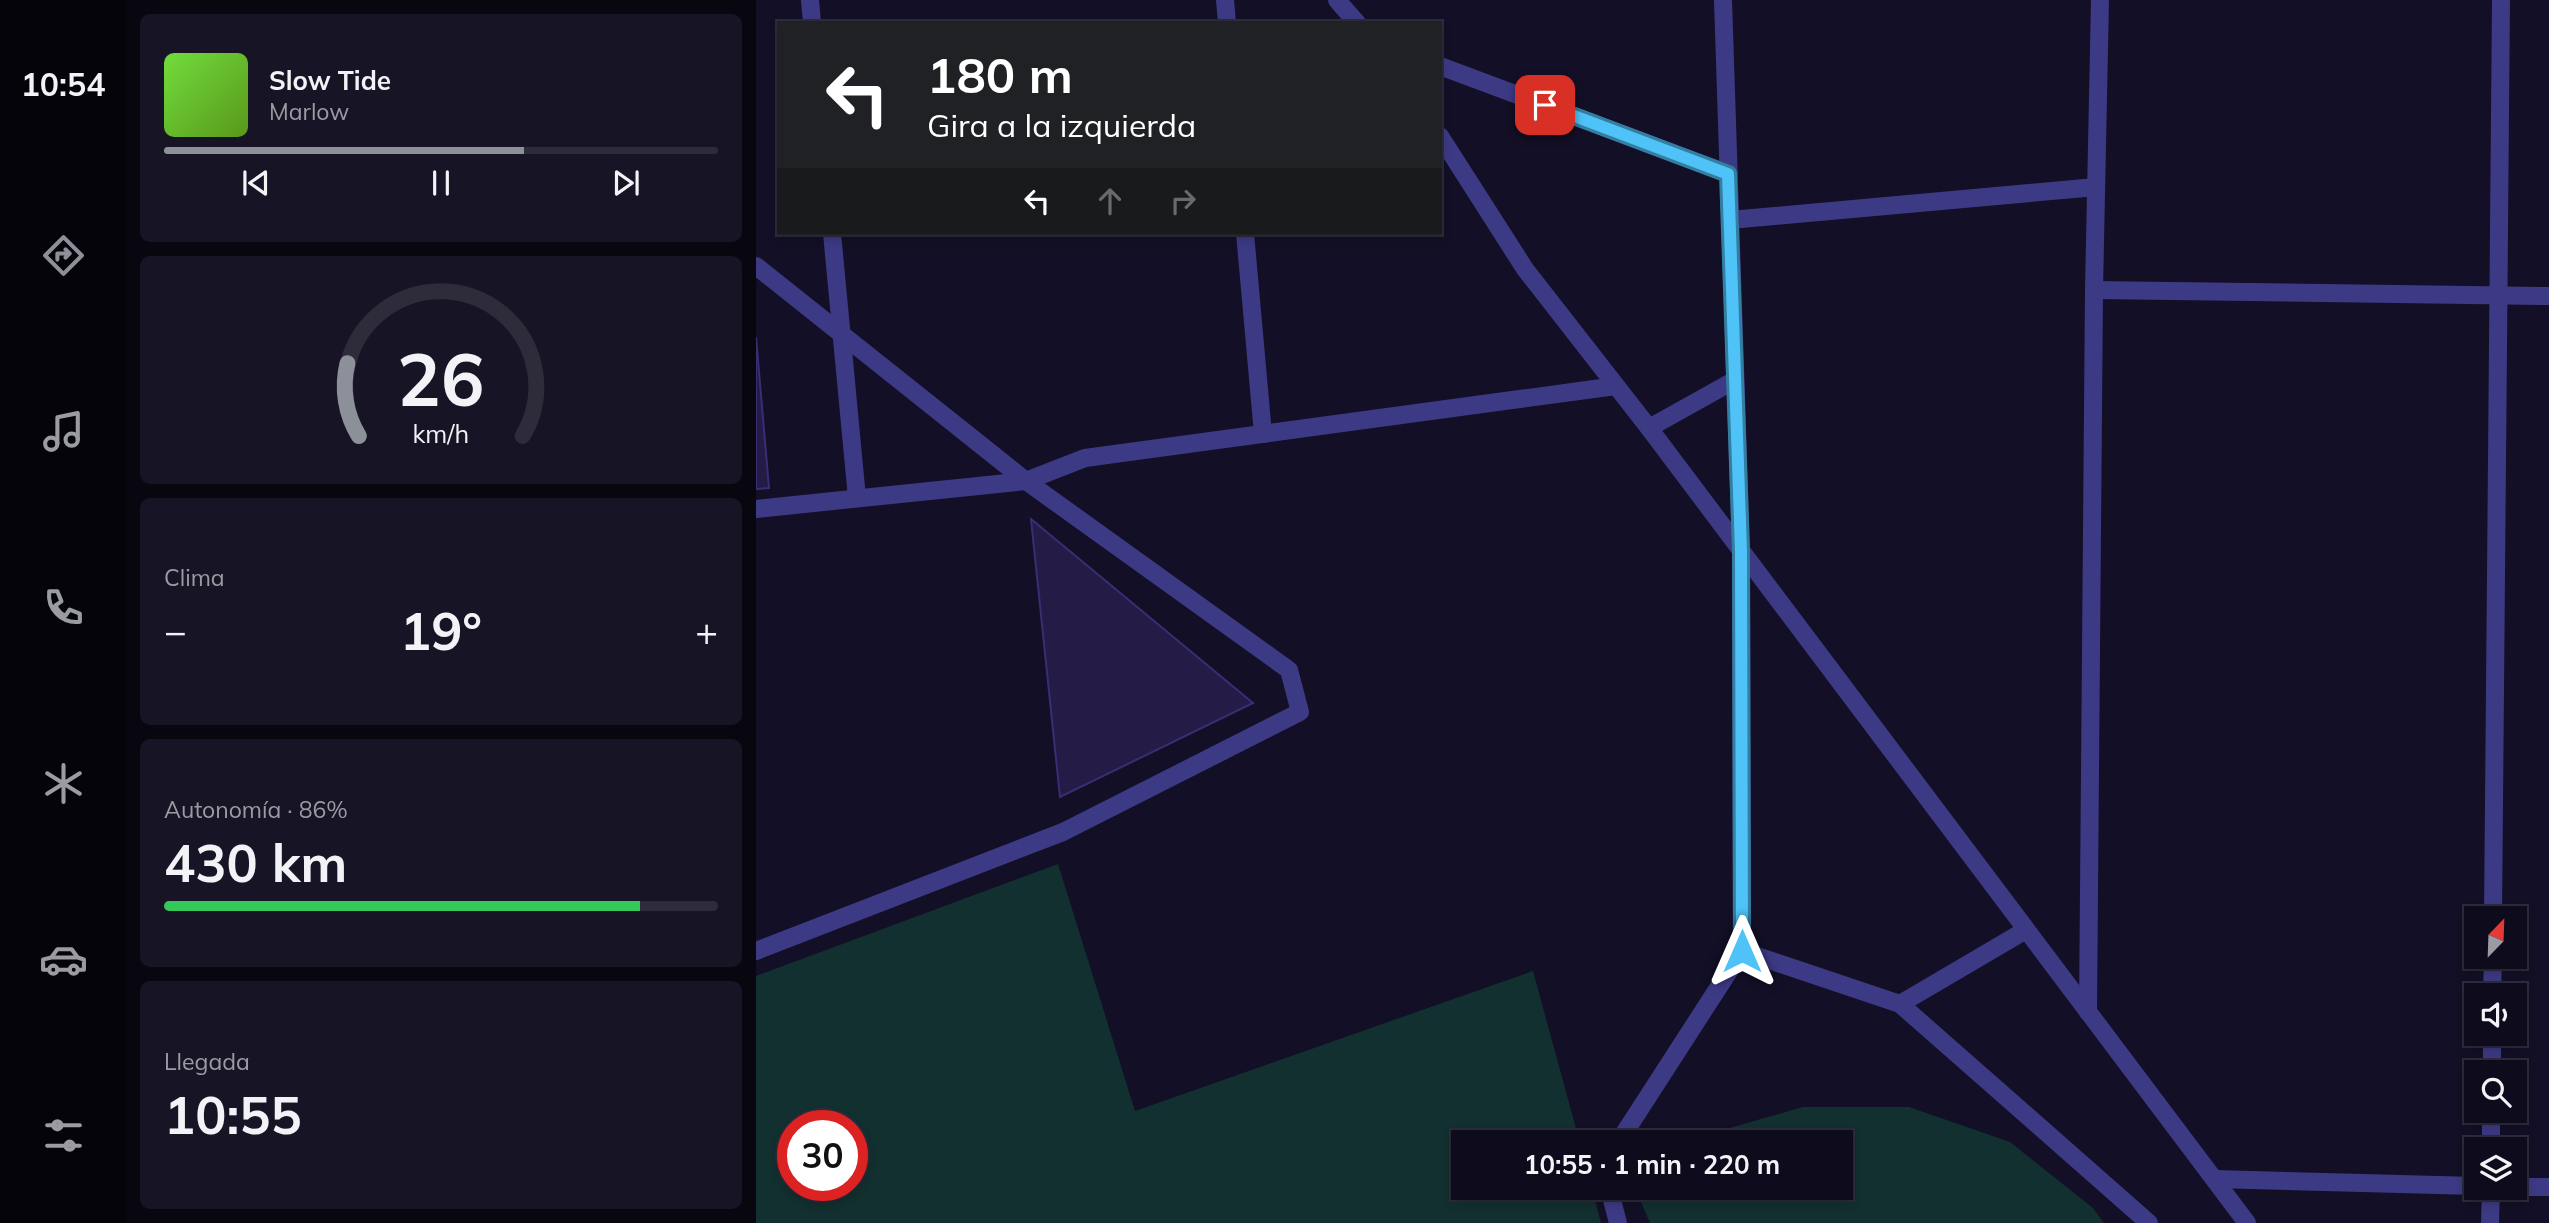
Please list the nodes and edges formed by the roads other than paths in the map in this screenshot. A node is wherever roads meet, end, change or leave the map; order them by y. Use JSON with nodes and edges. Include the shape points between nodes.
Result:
{"nodes":[{"id":1,"x":810,"y":0,"type":"edge"},
{"id":2,"x":1225,"y":0,"type":"edge"},
{"id":3,"x":1337,"y":0,"type":"edge"},
{"id":4,"x":1723,"y":0,"type":"edge"},
{"id":5,"x":2100,"y":0,"type":"edge"},
{"id":6,"x":2501,"y":0,"type":"edge"},
{"id":7,"x":812,"y":21,"type":"edge"},
{"id":8,"x":1227,"y":21,"type":"edge"},
{"id":9,"x":1355,"y":21,"type":"edge"},
{"id":10,"x":1442,"y":67,"type":"edge"},
{"id":11,"x":1442,"y":139,"type":"edge"},
{"id":12,"x":1728,"y":174,"type":"junction"},
{"id":13,"x":2096,"y":187,"type":"junction"},
{"id":14,"x":1730,"y":220,"type":"junction"},
{"id":15,"x":832,"y":235,"type":"edge"},
{"id":16,"x":1245,"y":235,"type":"edge"},
{"id":17,"x":756,"y":266,"type":"edge"},
{"id":18,"x":2094,"y":289,"type":"junction"},
{"id":19,"x":2498,"y":295,"type":"junction"},
{"id":20,"x":2549,"y":296,"type":"edge"},
{"id":21,"x":842,"y":337,"type":"junction"},
{"id":22,"x":1735,"y":380,"type":"junction"},
{"id":23,"x":1616,"y":386,"type":"junction"},
{"id":24,"x":1648,"y":428,"type":"junction"},
{"id":25,"x":1263,"y":434,"type":"junction"},
{"id":26,"x":1026,"y":481,"type":"junction"},
{"id":27,"x":857,"y":499,"type":"junction"},
{"id":28,"x":756,"y":509,"type":"edge"},
{"id":29,"x":1741,"y":551,"type":"junction"},
{"id":30,"x":2493,"y":906,"type":"edge"},
{"id":31,"x":2026,"y":930,"type":"junction"},
{"id":32,"x":756,"y":951,"type":"edge"},
{"id":33,"x":1742,"y":951,"type":"junction"},
{"id":34,"x":1900,"y":1004,"type":"junction"},
{"id":35,"x":2088,"y":1012,"type":"junction"},
{"id":36,"x":1626,"y":1130,"type":"edge"},
{"id":37,"x":2214,"y":1179,"type":"junction"},
{"id":38,"x":2464,"y":1186,"type":"edge"},
{"id":39,"x":2527,"y":1186,"type":"edge"},
{"id":40,"x":2549,"y":1187,"type":"edge"},
{"id":41,"x":1612,"y":1200,"type":"edge"},
{"id":42,"x":2490,"y":1200,"type":"edge"},
{"id":43,"x":1618,"y":1223,"type":"edge"},
{"id":44,"x":2149,"y":1223,"type":"edge"},
{"id":45,"x":2247,"y":1223,"type":"edge"},
{"id":46,"x":2490,"y":1223,"type":"edge"}],
"edges":[{"from":1,"to":7,"type":"street"},
{"from":2,"to":8,"type":"street"},
{"from":3,"to":9,"type":"street"},
{"from":4,"to":12,"type":"street"},
{"from":5,"to":13,"type":"street"},
{"from":6,"to":19,"type":"street"},
{"from":10,"to":12,"type":"street"},
{"from":11,"to":23,"type":"street","via":[[1525,270]]},
{"from":12,"to":14,"type":"street"},
{"from":13,"to":14,"type":"street"},
{"from":13,"to":18,"type":"street"},
{"from":14,"to":22,"type":"street"},
{"from":15,"to":21,"type":"street"},
{"from":16,"to":25,"type":"street"},
{"from":17,"to":21,"type":"street"},
{"from":18,"to":19,"type":"street"},
{"from":18,"to":35,"type":"street"},
{"from":19,"to":20,"type":"street"},
{"from":19,"to":30,"type":"street"},
{"from":21,"to":26,"type":"street"},
{"from":21,"to":27,"type":"street"},
{"from":22,"to":24,"type":"street"},
{"from":22,"to":29,"type":"street"},
{"from":23,"to":24,"type":"street"},
{"from":23,"to":25,"type":"street"},
{"from":24,"to":29,"type":"street"},
{"from":25,"to":26,"type":"street","via":[[1085,458]]},
{"from":26,"to":27,"type":"street"},
{"from":26,"to":32,"type":"street","via":[[1289,670],[1300,712],[1063,832]]},
{"from":27,"to":28,"type":"street"},
{"from":29,"to":31,"type":"street"},
{"from":29,"to":33,"type":"street"},
{"from":31,"to":34,"type":"street"},
{"from":31,"to":35,"type":"street"},
{"from":33,"to":34,"type":"street"},
{"from":33,"to":36,"type":"street"},
{"from":34,"to":44,"type":"street"},
{"from":35,"to":37,"type":"street"},
{"from":37,"to":38,"type":"street"},
{"from":37,"to":45,"type":"street"},
{"from":39,"to":40,"type":"street"},
{"from":41,"to":43,"type":"street"},
{"from":42,"to":46,"type":"street"}]}
